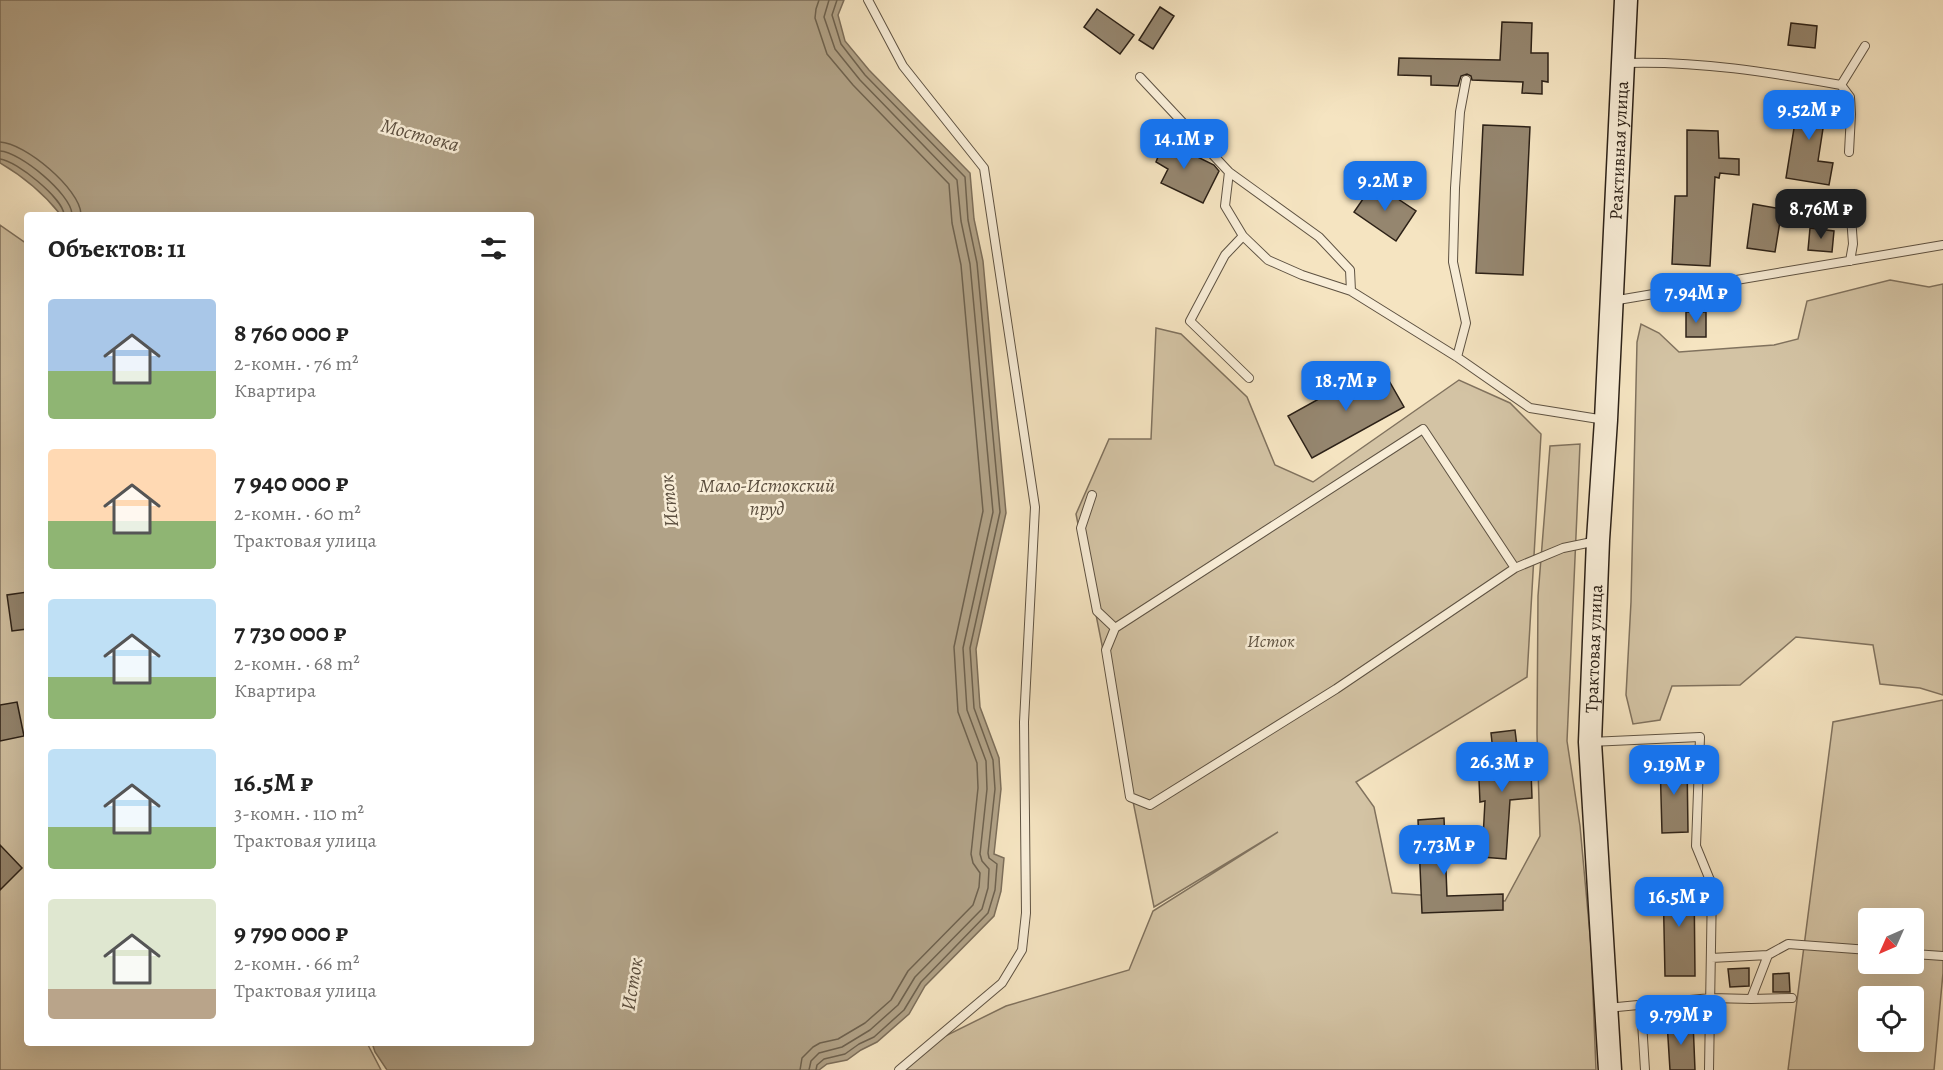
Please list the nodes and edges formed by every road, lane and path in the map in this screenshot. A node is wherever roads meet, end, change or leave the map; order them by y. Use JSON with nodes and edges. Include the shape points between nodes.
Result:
{"nodes":[{"id":1,"x":868,"y":0,"type":"edge"},
{"id":2,"x":1626,"y":0,"type":"edge"},
{"id":3,"x":1865,"y":46,"type":"dead end"},
{"id":4,"x":1623,"y":63,"type":"junction"},
{"id":5,"x":1140,"y":77,"type":"dead end"},
{"id":6,"x":1466,"y":80,"type":"dead end"},
{"id":7,"x":1841,"y":85,"type":"junction"},
{"id":8,"x":1849,"y":152,"type":"dead end"},
{"id":9,"x":1229,"y":172,"type":"junction"},
{"id":10,"x":1850,"y":202,"type":"dead end"},
{"id":11,"x":1243,"y":236,"type":"junction"},
{"id":12,"x":1943,"y":245,"type":"edge"},
{"id":13,"x":1850,"y":261,"type":"junction"},
{"id":14,"x":1351,"y":291,"type":"junction"},
{"id":15,"x":1611,"y":301,"type":"junction"},
{"id":16,"x":1457,"y":357,"type":"junction"},
{"id":17,"x":1249,"y":378,"type":"dead end"},
{"id":18,"x":1605,"y":420,"type":"junction"},
{"id":19,"x":1092,"y":495,"type":"dead end"},
{"id":20,"x":1598,"y":540,"type":"junction"},
{"id":21,"x":1515,"y":568,"type":"junction"},
{"id":22,"x":1115,"y":628,"type":"junction"},
{"id":23,"x":1590,"y":742,"type":"junction"},
{"id":24,"x":1858,"y":949,"type":"edge"},
{"id":25,"x":1768,"y":955,"type":"junction"},
{"id":26,"x":1924,"y":955,"type":"edge"},
{"id":27,"x":1943,"y":956,"type":"edge"},
{"id":28,"x":1711,"y":958,"type":"junction"},
{"id":29,"x":1711,"y":998,"type":"junction"},
{"id":30,"x":1792,"y":998,"type":"dead end"},
{"id":31,"x":1751,"y":999,"type":"junction"},
{"id":32,"x":1641,"y":1006,"type":"junction"},
{"id":33,"x":1607,"y":1008,"type":"junction"},
{"id":34,"x":899,"y":1070,"type":"edge"},
{"id":35,"x":1610,"y":1070,"type":"edge"},
{"id":36,"x":1645,"y":1070,"type":"edge"},
{"id":37,"x":1709,"y":1070,"type":"edge"}],
"edges":[{"from":1,"to":34,"type":"lane","via":[[903,66],[984,168],[1035,507],[1024,722],[1026,913],[1022,950],[1002,983]]},
{"from":2,"to":4,"type":"main road","name":"Реактивная улица"},
{"from":3,"to":7,"type":"lane"},
{"from":4,"to":7,"type":"lane","via":[[1727,66]]},
{"from":4,"to":15,"type":"main road","name":"Реактивная улица"},
{"from":5,"to":9,"type":"lane"},
{"from":6,"to":16,"type":"lane","via":[[1460,112],[1453,262],[1466,322]]},
{"from":7,"to":8,"type":"lane","via":[[1850,97]]},
{"from":9,"to":11,"type":"lane","via":[[1225,206]]},
{"from":9,"to":14,"type":"lane","via":[[1319,237],[1350,270]]},
{"from":10,"to":13,"type":"lane"},
{"from":11,"to":14,"type":"lane","via":[[1269,261]]},
{"from":11,"to":17,"type":"lane","via":[[1225,255],[1190,321]]},
{"from":12,"to":13,"type":"lane"},
{"from":13,"to":15,"type":"lane"},
{"from":14,"to":16,"type":"lane"},
{"from":15,"to":18,"type":"main road","name":"Трактовая улица"},
{"from":16,"to":18,"type":"lane","via":[[1530,408]]},
{"from":18,"to":20,"type":"main road","name":"Трактовая улица"},
{"from":19,"to":22,"type":"lane","via":[[1081,528],[1097,611]]},
{"from":20,"to":21,"type":"lane","via":[[1563,548]]},
{"from":20,"to":23,"type":"main road","name":"Трактовая улица"},
{"from":21,"to":22,"type":"lane","via":[[1423,429]]},
{"from":21,"to":22,"type":"lane","via":[[1336,689],[1150,805],[1130,797],[1106,650]]},
{"from":23,"to":28,"type":"lane","via":[[1700,737],[1696,846],[1712,885]]},
{"from":23,"to":33,"type":"main road","name":"Трактовая улица"},
{"from":24,"to":25,"type":"lane","via":[[1788,944]]},
{"from":25,"to":28,"type":"lane"},
{"from":25,"to":31,"type":"lane"},
{"from":26,"to":27,"type":"lane"},
{"from":28,"to":29,"type":"lane"},
{"from":29,"to":31,"type":"lane"},
{"from":29,"to":32,"type":"lane"},
{"from":29,"to":37,"type":"lane"},
{"from":30,"to":31,"type":"lane"},
{"from":32,"to":33,"type":"lane"},
{"from":32,"to":36,"type":"lane"},
{"from":33,"to":35,"type":"main road","name":"Трактовая улица"}]}
